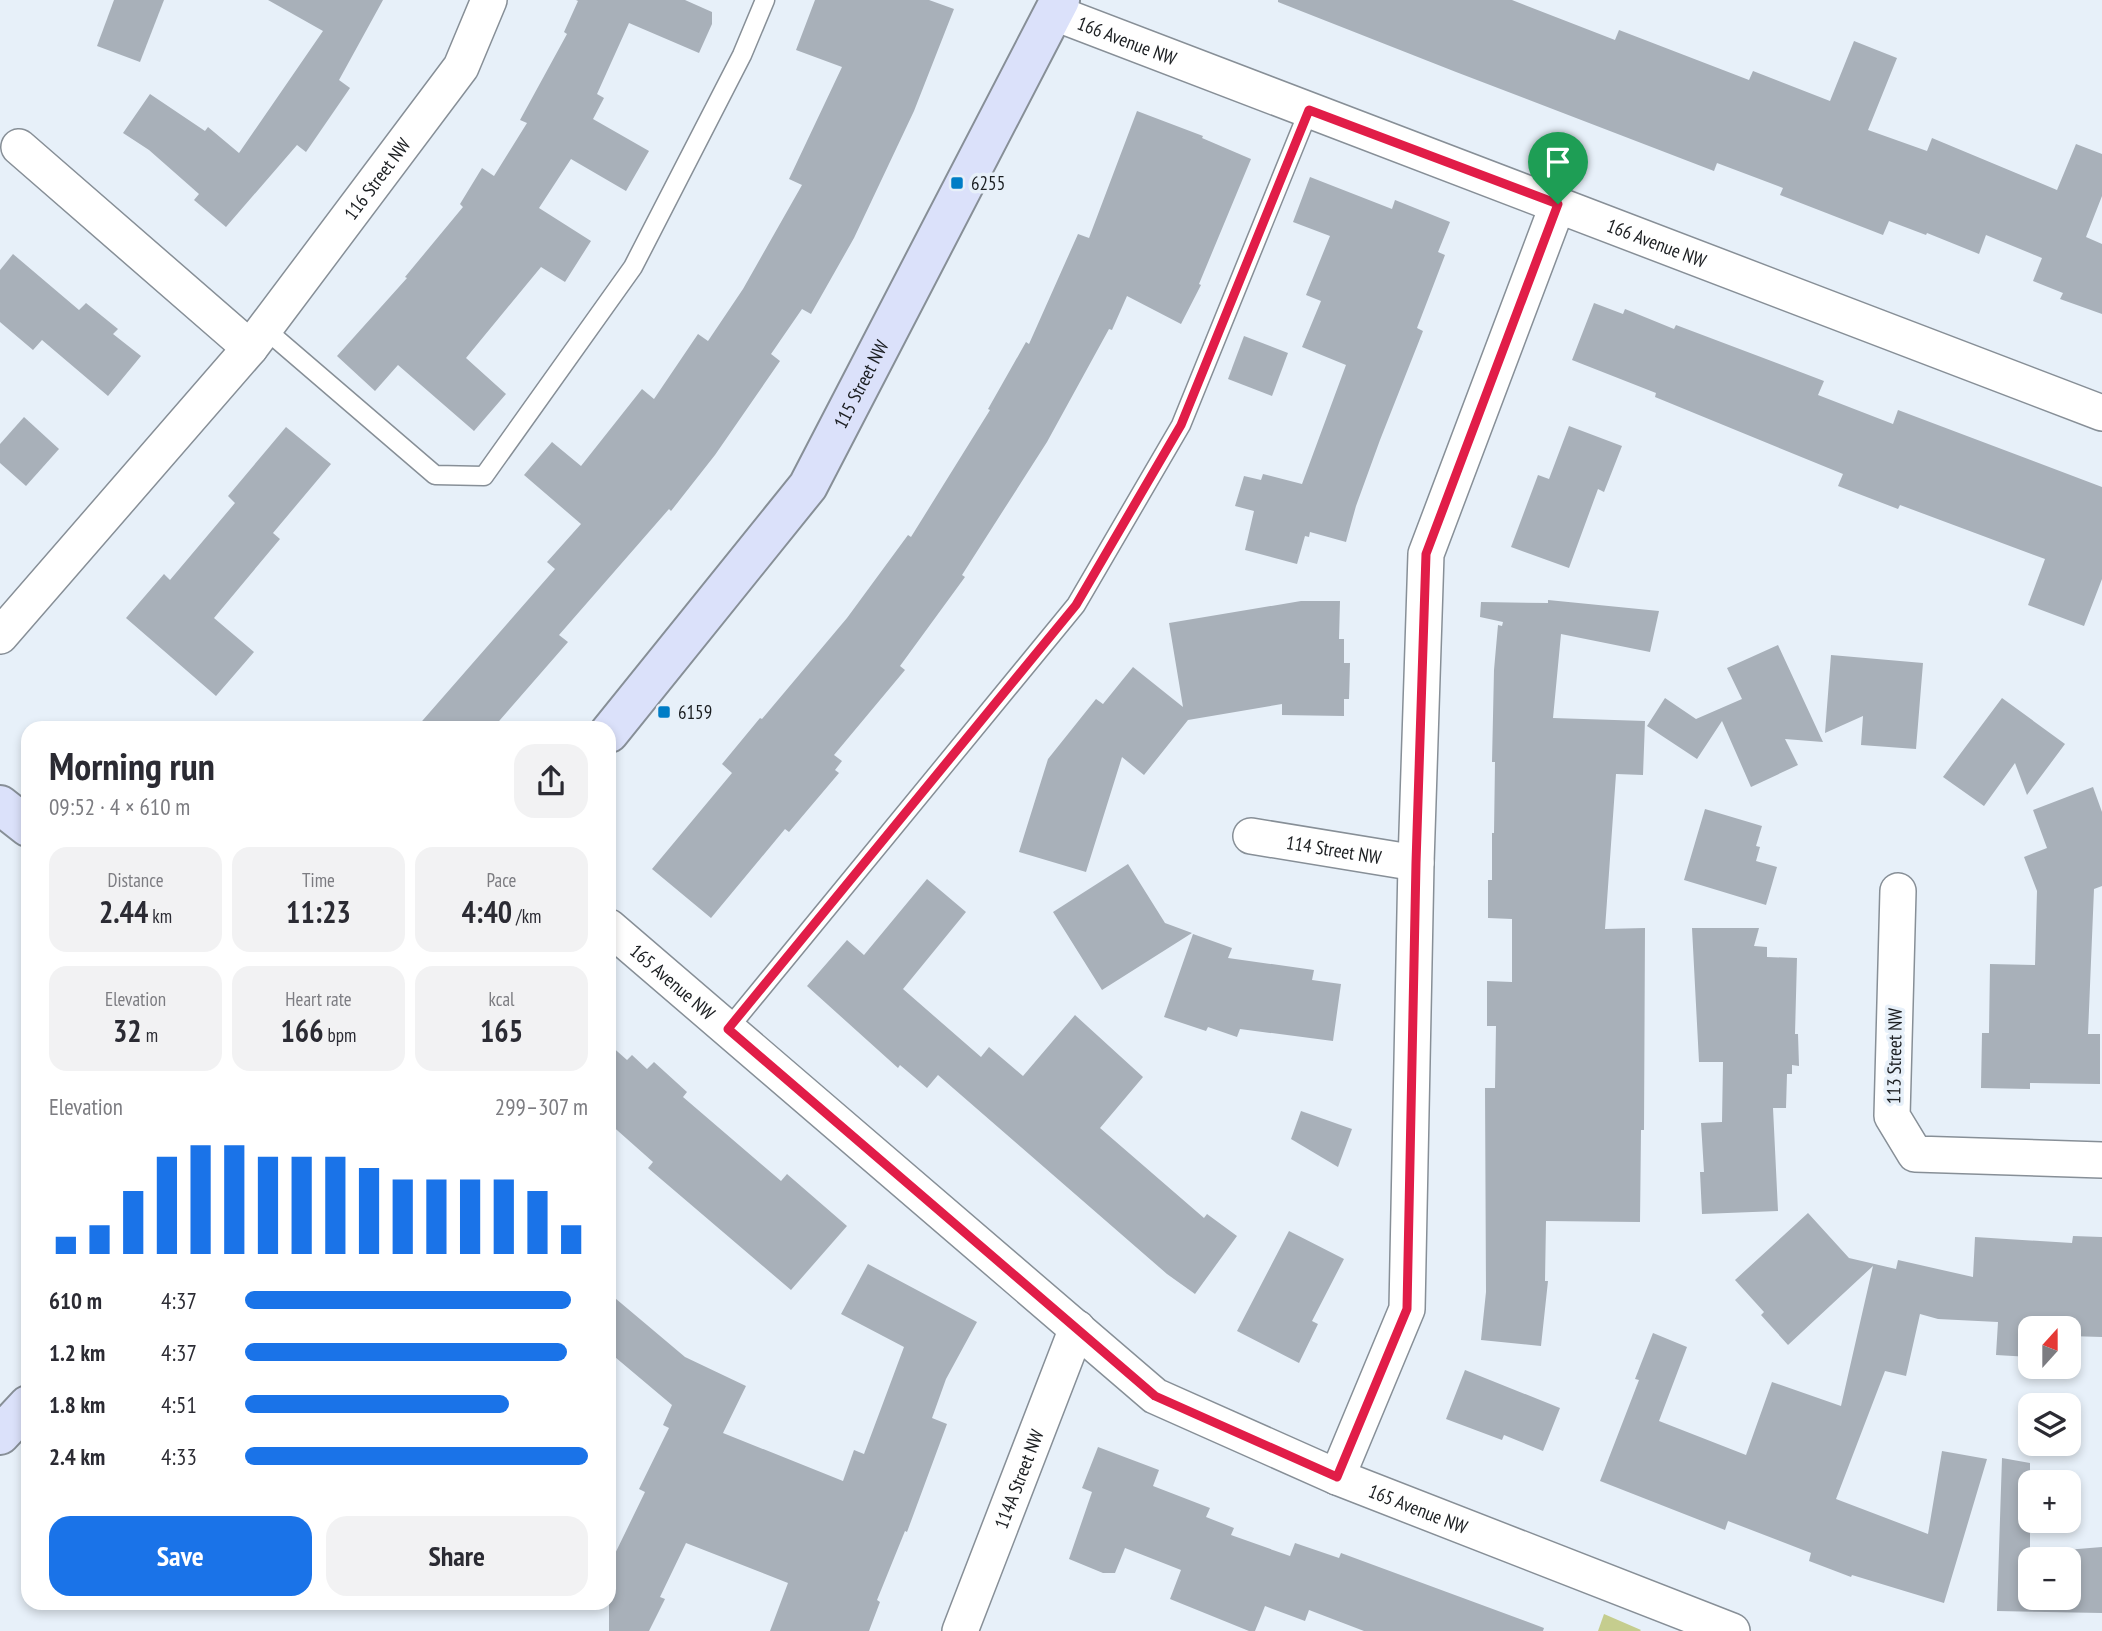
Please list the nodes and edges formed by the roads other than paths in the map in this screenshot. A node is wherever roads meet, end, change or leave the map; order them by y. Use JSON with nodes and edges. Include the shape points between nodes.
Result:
{"nodes":[{"id":1,"x":489,"y":0,"type":"edge"},
{"id":2,"x":765,"y":0,"type":"edge"},
{"id":3,"x":1057,"y":7,"type":"edge"},
{"id":4,"x":1309,"y":110,"type":"junction"},
{"id":5,"x":19,"y":147,"type":"dead end"},
{"id":6,"x":1558,"y":204,"type":"junction"},
{"id":7,"x":258,"y":339,"type":"junction"},
{"id":8,"x":2102,"y":413,"type":"edge"},
{"id":9,"x":0,"y":636,"type":"edge"},
{"id":10,"x":616,"y":724,"type":"edge"},
{"id":11,"x":0,"y":805,"type":"edge"},
{"id":12,"x":21,"y":822,"type":"edge"},
{"id":13,"x":1251,"y":836,"type":"dead end"},
{"id":14,"x":1416,"y":863,"type":"junction"},
{"id":15,"x":1898,"y":891,"type":"dead end"},
{"id":16,"x":616,"y":933,"type":"edge"},
{"id":17,"x":728,"y":1029,"type":"junction"},
{"id":18,"x":2102,"y":1160,"type":"edge"},
{"id":19,"x":1077,"y":1328,"type":"junction"},
{"id":20,"x":21,"y":1412,"type":"edge"},
{"id":21,"x":0,"y":1435,"type":"edge"},
{"id":22,"x":1337,"y":1477,"type":"junction"},
{"id":23,"x":960,"y":1631,"type":"edge"},
{"id":24,"x":1731,"y":1631,"type":"edge"}],
"edges":[{"from":1,"to":7,"type":"street","name":"116 Street NW","via":[[461,67]]},
{"from":2,"to":7,"type":"lane","via":[[742,55],[633,267],[484,476],[435,475]]},
{"from":3,"to":4,"type":"street","name":"166 Avenue NW"},
{"from":3,"to":10,"type":"street","name":"115 Street NW","via":[[808,486]]},
{"from":4,"to":6,"type":"street","name":"166 Avenue NW"},
{"from":4,"to":17,"type":"lane","via":[[1181,425],[1076,605]]},
{"from":5,"to":7,"type":"street"},
{"from":6,"to":8,"type":"street","name":"166 Avenue NW"},
{"from":6,"to":14,"type":"street","via":[[1426,554]]},
{"from":7,"to":9,"type":"street","name":"116 Street NW"},
{"from":11,"to":12,"type":"street"},
{"from":13,"to":14,"type":"street","name":"114 Street NW"},
{"from":14,"to":22,"type":"street","via":[[1407,1309]]},
{"from":15,"to":18,"type":"street","name":"113 Street NW","via":[[1892,1116],[1915,1154]]},
{"from":16,"to":17,"type":"street","name":"165 Avenue NW"},
{"from":17,"to":19,"type":"street","name":"165 Avenue NW"},
{"from":19,"to":22,"type":"street","name":"165 Avenue NW","via":[[1155,1396]]},
{"from":19,"to":23,"type":"street","name":"114A Street NW"},
{"from":20,"to":21,"type":"street"},
{"from":22,"to":24,"type":"street","name":"165 Avenue NW"}]}
